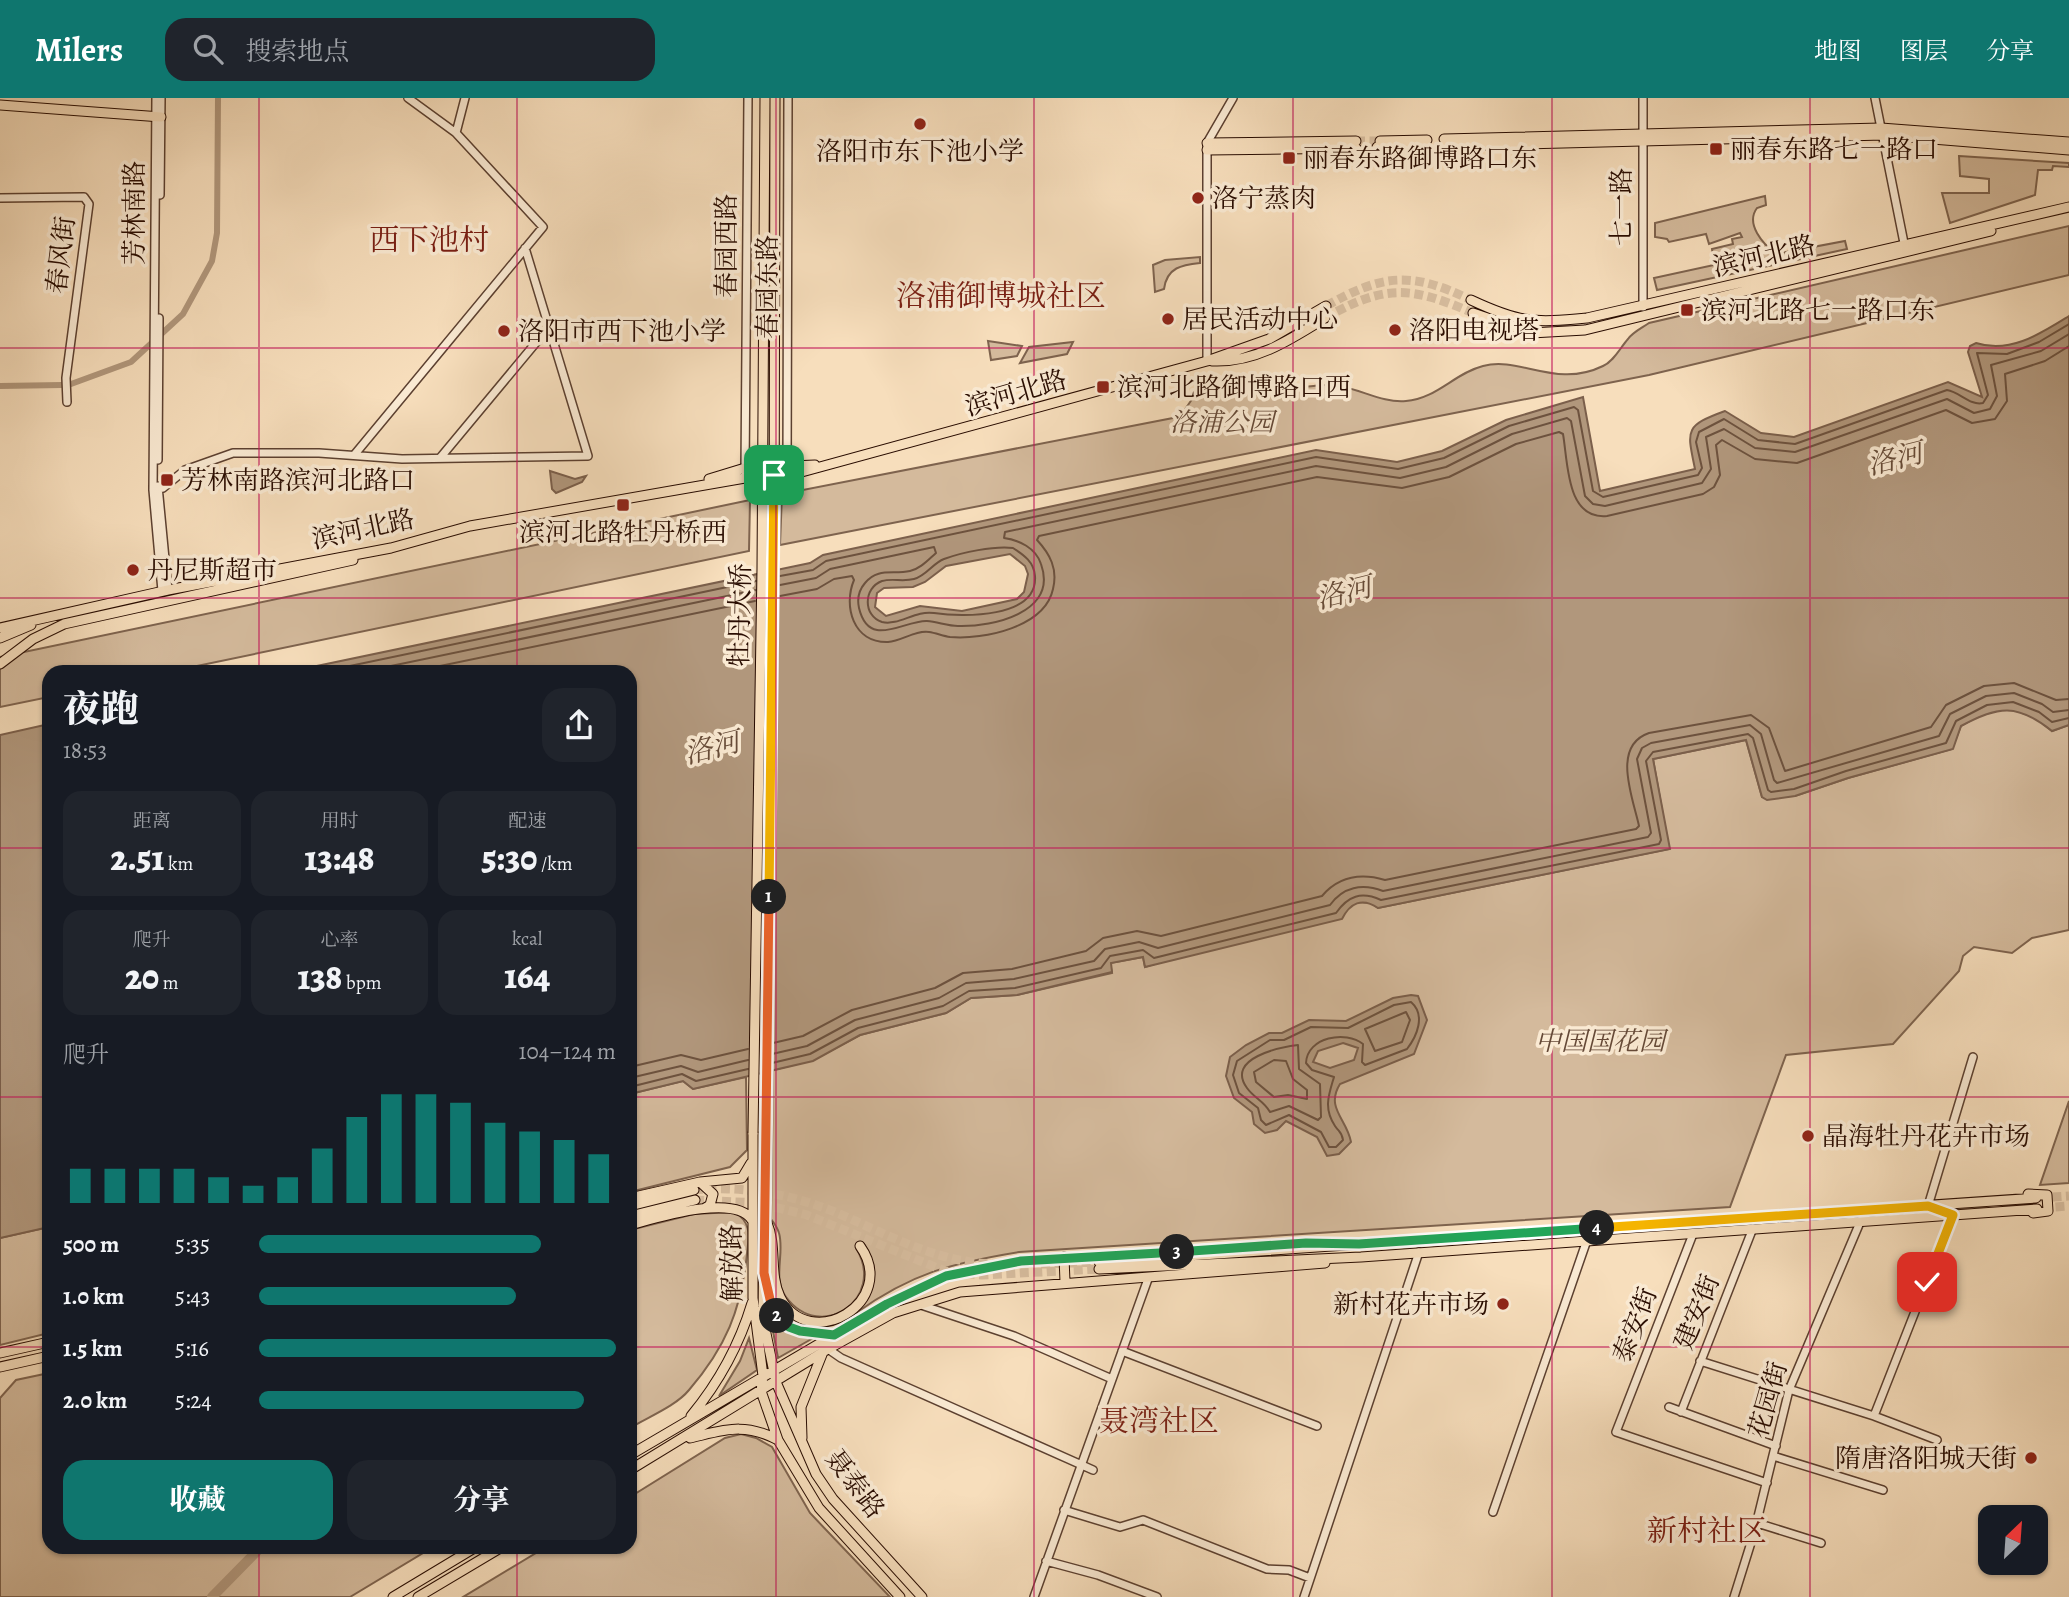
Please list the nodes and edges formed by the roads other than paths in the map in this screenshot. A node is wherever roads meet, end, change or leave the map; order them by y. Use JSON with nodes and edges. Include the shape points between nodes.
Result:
{"nodes":[{"id":1,"x":158,"y":98,"type":"edge"},
{"id":2,"x":408,"y":98,"type":"edge"},
{"id":3,"x":466,"y":98,"type":"edge"},
{"id":4,"x":748,"y":98,"type":"edge"},
{"id":5,"x":765,"y":98,"type":"edge"},
{"id":6,"x":775,"y":98,"type":"edge"},
{"id":7,"x":788,"y":98,"type":"edge"},
{"id":8,"x":1233,"y":98,"type":"edge"},
{"id":9,"x":1643,"y":98,"type":"edge"},
{"id":10,"x":1875,"y":98,"type":"edge"},
{"id":11,"x":0,"y":105,"type":"edge"},
{"id":12,"x":0,"y":111,"type":"edge"},
{"id":13,"x":158,"y":119,"type":"junction"},
{"id":14,"x":1882,"y":132,"type":"junction"},
{"id":15,"x":456,"y":133,"type":"junction"},
{"id":16,"x":1643,"y":138,"type":"junction"},
{"id":17,"x":2069,"y":142,"type":"edge"},
{"id":18,"x":1426,"y":143,"type":"dead end"},
{"id":19,"x":1443,"y":143,"type":"dead end"},
{"id":20,"x":1356,"y":144,"type":"tunnel mouth"},
{"id":21,"x":1378,"y":144,"type":"tunnel mouth"},
{"id":22,"x":1207,"y":146,"type":"junction"},
{"id":23,"x":2069,"y":150,"type":"edge"},
{"id":24,"x":0,"y":198,"type":"edge"},
{"id":25,"x":2069,"y":210,"type":"edge"},
{"id":26,"x":525,"y":248,"type":"junction"},
{"id":27,"x":1906,"y":248,"type":"junction"},
{"id":28,"x":1471,"y":300,"type":"tunnel mouth"},
{"id":29,"x":1326,"y":306,"type":"tunnel mouth"},
{"id":30,"x":1643,"y":306,"type":"junction"},
{"id":31,"x":1473,"y":313,"type":"tunnel mouth"},
{"id":32,"x":1643,"y":316,"type":"junction"},
{"id":33,"x":1325,"y":318,"type":"tunnel mouth"},
{"id":34,"x":549,"y":327,"type":"junction"},
{"id":35,"x":1207,"y":361,"type":"junction"},
{"id":36,"x":67,"y":402,"type":"dead end"},
{"id":37,"x":355,"y":454,"type":"junction"},
{"id":38,"x":440,"y":458,"type":"junction"},
{"id":39,"x":745,"y":468,"type":"junction"},
{"id":40,"x":787,"y":472,"type":"junction"},
{"id":41,"x":745,"y":478,"type":"junction"},
{"id":42,"x":677,"y":489,"type":"junction"},
{"id":43,"x":155,"y":490,"type":"junction"},
{"id":44,"x":391,"y":548,"type":"junction"},
{"id":45,"x":165,"y":591,"type":"junction"},
{"id":46,"x":60,"y":614,"type":"junction"},
{"id":47,"x":0,"y":628,"type":"edge"},
{"id":48,"x":0,"y":638,"type":"edge"},
{"id":49,"x":0,"y":664,"type":"edge"},
{"id":50,"x":1973,"y":1057,"type":"dead end"},
{"id":51,"x":765,"y":1130,"type":"joint"},
{"id":52,"x":753,"y":1133,"type":"joint"},
{"id":53,"x":752,"y":1159,"type":"junction"},
{"id":54,"x":696,"y":1191,"type":"junction"},
{"id":55,"x":637,"y":1197,"type":"edge"},
{"id":56,"x":637,"y":1204,"type":"edge"},
{"id":57,"x":1928,"y":1206,"type":"junction"},
{"id":58,"x":705,"y":1208,"type":"junction"},
{"id":59,"x":637,"y":1213,"type":"edge"},
{"id":60,"x":1953,"y":1215,"type":"junction"},
{"id":61,"x":765,"y":1217,"type":"junction"},
{"id":62,"x":1861,"y":1220,"type":"junction"},
{"id":63,"x":752,"y":1221,"type":"junction"},
{"id":64,"x":637,"y":1223,"type":"edge"},
{"id":65,"x":1629,"y":1226,"type":"junction"},
{"id":66,"x":1753,"y":1228,"type":"junction"},
{"id":67,"x":1693,"y":1234,"type":"junction"},
{"id":68,"x":1629,"y":1238,"type":"junction"},
{"id":69,"x":1587,"y":1240,"type":"junction"},
{"id":70,"x":1359,"y":1244,"type":"junction"},
{"id":71,"x":860,"y":1246,"type":"dead end"},
{"id":72,"x":1419,"y":1252,"type":"junction"},
{"id":73,"x":1064,"y":1257,"type":"junction"},
{"id":74,"x":1361,"y":1257,"type":"junction"},
{"id":75,"x":764,"y":1273,"type":"junction"},
{"id":76,"x":1148,"y":1279,"type":"junction"},
{"id":77,"x":1065,"y":1282,"type":"junction"},
{"id":78,"x":753,"y":1298,"type":"junction"},
{"id":79,"x":917,"y":1303,"type":"junction"},
{"id":80,"x":834,"y":1335,"type":"junction"},
{"id":81,"x":42,"y":1344,"type":"edge"},
{"id":82,"x":825,"y":1351,"type":"junction"},
{"id":83,"x":1122,"y":1351,"type":"junction"},
{"id":84,"x":0,"y":1353,"type":"edge"},
{"id":85,"x":42,"y":1358,"type":"edge"},
{"id":86,"x":1700,"y":1361,"type":"junction"},
{"id":87,"x":0,"y":1367,"type":"edge"},
{"id":88,"x":773,"y":1369,"type":"junction"},
{"id":89,"x":763,"y":1376,"type":"junction"},
{"id":90,"x":1112,"y":1379,"type":"junction"},
{"id":91,"x":776,"y":1382,"type":"junction"},
{"id":92,"x":1789,"y":1390,"type":"junction"},
{"id":93,"x":761,"y":1391,"type":"junction"},
{"id":94,"x":1669,"y":1407,"type":"dead end"},
{"id":95,"x":1681,"y":1412,"type":"junction"},
{"id":96,"x":1874,"y":1416,"type":"junction"},
{"id":97,"x":686,"y":1422,"type":"junction"},
{"id":98,"x":1317,"y":1426,"type":"dead end"},
{"id":99,"x":682,"y":1440,"type":"junction"},
{"id":100,"x":778,"y":1440,"type":"junction"},
{"id":101,"x":1937,"y":1440,"type":"dead end"},
{"id":102,"x":803,"y":1446,"type":"junction"},
{"id":103,"x":1776,"y":1446,"type":"junction"},
{"id":104,"x":637,"y":1451,"type":"edge"},
{"id":105,"x":1773,"y":1456,"type":"junction"},
{"id":106,"x":1080,"y":1464,"type":"junction"},
{"id":107,"x":637,"y":1466,"type":"edge"},
{"id":108,"x":1093,"y":1470,"type":"dead end"},
{"id":109,"x":1767,"y":1483,"type":"junction"},
{"id":110,"x":1883,"y":1490,"type":"dead end"},
{"id":111,"x":1064,"y":1510,"type":"junction"},
{"id":112,"x":1493,"y":1512,"type":"dead end"},
{"id":113,"x":1757,"y":1523,"type":"junction"},
{"id":114,"x":1821,"y":1543,"type":"dead end"},
{"id":115,"x":464,"y":1554,"type":"edge"},
{"id":116,"x":490,"y":1554,"type":"edge"},
{"id":117,"x":1046,"y":1561,"type":"junction"},
{"id":118,"x":1310,"y":1578,"type":"junction"},
{"id":119,"x":393,"y":1597,"type":"edge"},
{"id":120,"x":418,"y":1597,"type":"edge"},
{"id":121,"x":900,"y":1597,"type":"edge"},
{"id":122,"x":922,"y":1597,"type":"edge"},
{"id":123,"x":1034,"y":1597,"type":"edge"},
{"id":124,"x":1157,"y":1597,"type":"edge"},
{"id":125,"x":1304,"y":1597,"type":"edge"},
{"id":126,"x":1734,"y":1597,"type":"edge"}],
"edges":[{"from":1,"to":13,"type":"street","name":"芳林南路"},
{"from":2,"to":15,"type":"street"},
{"from":3,"to":15,"type":"street"},
{"from":4,"to":39,"type":"street","name":"春园西路"},
{"from":5,"to":52,"type":"main road","name":"牡丹大桥","bridge":true},
{"from":6,"to":51,"type":"main road","name":"牡丹大桥","bridge":true,"via":[[774,570]]},
{"from":7,"to":40,"type":"street","name":"春园东路"},
{"from":8,"to":22,"type":"street"},
{"from":9,"to":16,"type":"street","name":"七一路"},
{"from":10,"to":14,"type":"street"},
{"from":11,"to":13,"type":"main road"},
{"from":12,"to":13,"type":"main road"},
{"from":13,"to":43,"type":"street","name":"芳林南路"},
{"from":14,"to":16,"type":"main road"},
{"from":14,"to":17,"type":"main road"},
{"from":14,"to":23,"type":"main road"},
{"from":14,"to":27,"type":"street"},
{"from":15,"to":26,"type":"street","via":[[543,227]]},
{"from":16,"to":19,"type":"main road"},
{"from":16,"to":30,"type":"street","name":"七一路"},
{"from":18,"to":21,"type":"main road"},
{"from":20,"to":22,"type":"main road"},
{"from":22,"to":35,"type":"street"},
{"from":24,"to":36,"type":"street","name":"春风街","via":[[84,197],[89,204],[66,378]]},
{"from":25,"to":27,"type":"main road","name":"滨河北路"},
{"from":26,"to":34,"type":"street"},
{"from":26,"to":37,"type":"street"},
{"from":27,"to":30,"type":"main road","name":"滨河北路"},
{"from":27,"to":32,"type":"main road","name":"滨河北路"},
{"from":28,"to":30,"type":"main road","name":"滨河北路","via":[[1534,323]]},
{"from":29,"to":35,"type":"main road","name":"滨河北路","via":[[1269,339]]},
{"from":30,"to":32,"type":"street","name":"七一路"},
{"from":31,"to":32,"type":"main road","name":"滨河北路","via":[[1531,333],[1585,330]]},
{"from":33,"to":35,"type":"main road","name":"滨河北路","via":[[1258,354],[1235,362]]},
{"from":34,"to":38,"type":"street"},
{"from":34,"to":38,"type":"street","via":[[588,456]]},
{"from":35,"to":40,"type":"main road","name":"滨河北路","via":[[836,464]]},
{"from":37,"to":38,"type":"street"},
{"from":37,"to":43,"type":"street","via":[[233,453],[184,470]]},
{"from":39,"to":40,"type":"main road","name":"滨河北路"},
{"from":39,"to":41,"type":"street","name":"春园西路"},
{"from":39,"to":42,"type":"main road","name":"滨河北路"},
{"from":40,"to":41,"type":"main road","name":"滨河北路"},
{"from":41,"to":42,"type":"main road","name":"滨河北路"},
{"from":42,"to":44,"type":"main road","name":"滨河北路","via":[[470,526]]},
{"from":43,"to":45,"type":"street"},
{"from":44,"to":45,"type":"main road","name":"滨河北路"},
{"from":44,"to":49,"type":"main road","via":[[335,565],[64,624],[33,639]]},
{"from":45,"to":46,"type":"main road","name":"滨河北路"},
{"from":46,"to":47,"type":"main road","name":"滨河北路"},
{"from":46,"to":48,"type":"main road","name":"滨河北路"},
{"from":50,"to":57,"type":"street"},
{"from":51,"to":61,"type":"main road","name":"解放路"},
{"from":52,"to":53,"type":"main road","name":"解放路"},
{"from":53,"to":54,"type":"main road","via":[[742,1178]]},
{"from":53,"to":63,"type":"main road","name":"解放路"},
{"from":54,"to":55,"type":"main road"},
{"from":54,"to":56,"type":"main road"},
{"from":54,"to":58,"type":"main road","via":[[713,1194]]},
{"from":54,"to":59,"type":"main road"},
{"from":57,"to":60,"type":"main road"},
{"from":57,"to":60,"type":"main road","via":[[2047,1195],[2049,1209]]},
{"from":57,"to":65,"type":"main road"},
{"from":58,"to":63,"type":"main road","via":[[735,1209]]},
{"from":58,"to":64,"type":"main road"},
{"from":60,"to":62,"type":"main road"},
{"from":60,"to":96,"type":"street"},
{"from":61,"to":71,"type":"main road","via":[[773,1240],[775,1284],[781,1299],[805,1319],[837,1320],[858,1305],[870,1277],[870,1265]]},
{"from":61,"to":75,"type":"main road","name":"解放路"},
{"from":62,"to":66,"type":"main road"},
{"from":62,"to":92,"type":"street","name":"花园街"},
{"from":63,"to":78,"type":"main road","name":"解放路"},
{"from":65,"to":68,"type":"main road"},
{"from":65,"to":70,"type":"main road"},
{"from":66,"to":67,"type":"main road"},
{"from":66,"to":86,"type":"street","name":"建安街"},
{"from":67,"to":68,"type":"main road"},
{"from":67,"to":109,"type":"street","name":"泰安街","via":[[1616,1432]]},
{"from":68,"to":69,"type":"main road"},
{"from":69,"to":72,"type":"main road"},
{"from":69,"to":112,"type":"street"},
{"from":70,"to":73,"type":"main road"},
{"from":70,"to":74,"type":"main road","via":[[1099,1266]]},
{"from":72,"to":74,"type":"main road"},
{"from":72,"to":118,"type":"street"},
{"from":73,"to":77,"type":"main road"},
{"from":73,"to":80,"type":"main road","via":[[946,1276]]},
{"from":74,"to":76,"type":"main road","via":[[1308,1266]]},
{"from":75,"to":80,"type":"main road","via":[[772,1308],[780,1320],[800,1331]]},
{"from":75,"to":88,"type":"main road","name":"解放路","via":[[763,1319]]},
{"from":76,"to":77,"type":"main road"},
{"from":76,"to":83,"type":"street"},
{"from":77,"to":79,"type":"main road","via":[[960,1292]]},
{"from":78,"to":89,"type":"main road","name":"解放路"},
{"from":78,"to":97,"type":"main road","via":[[741,1339],[722,1376]]},
{"from":79,"to":82,"type":"main road"},
{"from":79,"to":90,"type":"street","via":[[1014,1336]]},
{"from":80,"to":88,"type":"main road"},
{"from":81,"to":84,"type":"main road"},
{"from":82,"to":91,"type":"main road"},
{"from":82,"to":102,"type":"main road","via":[[801,1407]]},
{"from":82,"to":106,"type":"street"},
{"from":83,"to":90,"type":"street"},
{"from":83,"to":98,"type":"street"},
{"from":85,"to":87,"type":"main road"},
{"from":86,"to":92,"type":"street"},
{"from":86,"to":95,"type":"street","name":"建安街"},
{"from":88,"to":89,"type":"main road"},
{"from":88,"to":91,"type":"main road","name":"解放路"},
{"from":89,"to":93,"type":"main road","name":"解放路"},
{"from":89,"to":97,"type":"main road"},
{"from":90,"to":106,"type":"street"},
{"from":91,"to":93,"type":"main road"},
{"from":91,"to":102,"type":"main road","name":"聂泰路"},
{"from":92,"to":96,"type":"street"},
{"from":92,"to":103,"type":"street","name":"花园街"},
{"from":93,"to":99,"type":"main road"},
{"from":93,"to":100,"type":"main road","name":"聂泰路"},
{"from":94,"to":95,"type":"street"},
{"from":95,"to":103,"type":"street"},
{"from":96,"to":101,"type":"street"},
{"from":97,"to":104,"type":"main road"},
{"from":99,"to":100,"type":"main road","via":[[738,1428]]},
{"from":99,"to":107,"type":"main road"},
{"from":100,"to":121,"type":"main road","name":"聂泰路","via":[[819,1508]]},
{"from":102,"to":122,"type":"main road","name":"聂泰路","via":[[833,1499]]},
{"from":103,"to":105,"type":"street","name":"花园街"},
{"from":105,"to":109,"type":"street","name":"花园街"},
{"from":105,"to":110,"type":"street"},
{"from":106,"to":108,"type":"street"},
{"from":106,"to":111,"type":"street"},
{"from":109,"to":113,"type":"street","name":"花园街"},
{"from":111,"to":117,"type":"street"},
{"from":111,"to":118,"type":"street","via":[[1119,1527],[1143,1520],[1267,1569],[1289,1570]]},
{"from":113,"to":114,"type":"street"},
{"from":113,"to":126,"type":"street","name":"花园街"},
{"from":115,"to":119,"type":"main road"},
{"from":116,"to":120,"type":"main road"},
{"from":117,"to":123,"type":"street"},
{"from":117,"to":124,"type":"street"},
{"from":118,"to":125,"type":"street"}]}
